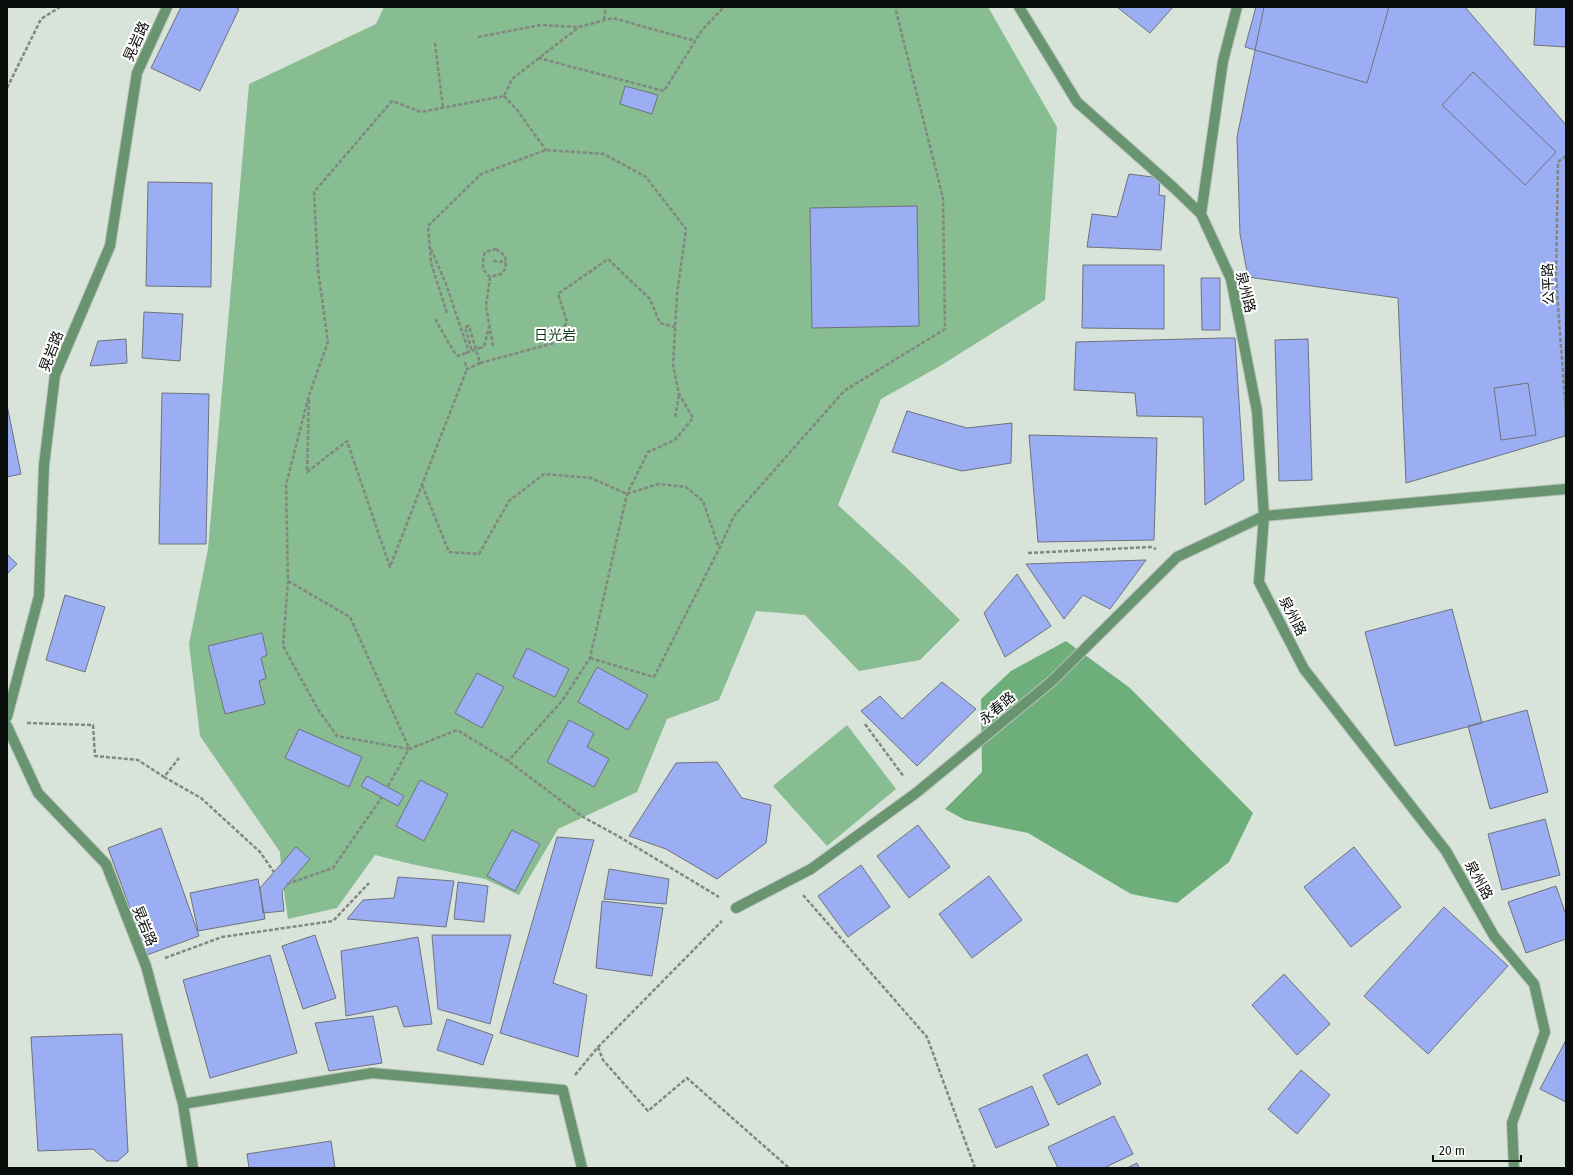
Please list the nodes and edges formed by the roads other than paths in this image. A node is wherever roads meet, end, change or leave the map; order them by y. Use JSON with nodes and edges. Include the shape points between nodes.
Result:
{"nodes":[{"id":1,"x":167,"y":7,"type":"edge"},
{"id":2,"x":1019,"y":7,"type":"edge"},
{"id":3,"x":1236,"y":7,"type":"edge"},
{"id":4,"x":1201,"y":214,"type":"junction"},
{"id":5,"x":1566,"y":489,"type":"edge"},
{"id":6,"x":1264,"y":516,"type":"junction"},
{"id":7,"x":7,"y":717,"type":"edge"},
{"id":8,"x":7,"y":726,"type":"edge"},
{"id":9,"x":736,"y":908,"type":"road end"},
{"id":10,"x":183,"y":1104,"type":"junction"},
{"id":11,"x":193,"y":1168,"type":"edge"},
{"id":12,"x":582,"y":1168,"type":"edge"},
{"id":13,"x":1514,"y":1168,"type":"edge"}],
"edges":[{"from":1,"to":7,"type":"street","name":"晃岩路","via":[[137,73],[110,246],[55,375],[44,465],[39,596]]},
{"from":2,"to":4,"type":"street","via":[[1077,102]]},
{"from":3,"to":4,"type":"street","via":[[1223,61]]},
{"from":4,"to":6,"type":"street","name":"泉州路","via":[[1231,279],[1258,411]]},
{"from":5,"to":6,"type":"street","name":"永春路"},
{"from":6,"to":9,"type":"street","name":"永春路","via":[[1178,556],[1051,682],[916,793],[811,869]]},
{"from":6,"to":13,"type":"street","name":"泉州路","via":[[1259,582],[1304,669],[1446,851],[1494,936],[1534,984],[1545,1032],[1512,1123]]},
{"from":8,"to":10,"type":"street","name":"晃岩路","via":[[38,793],[106,864],[146,966]]},
{"from":10,"to":11,"type":"street","name":"晃岩路"},
{"from":10,"to":12,"type":"street","via":[[372,1073],[563,1090]]}]}
